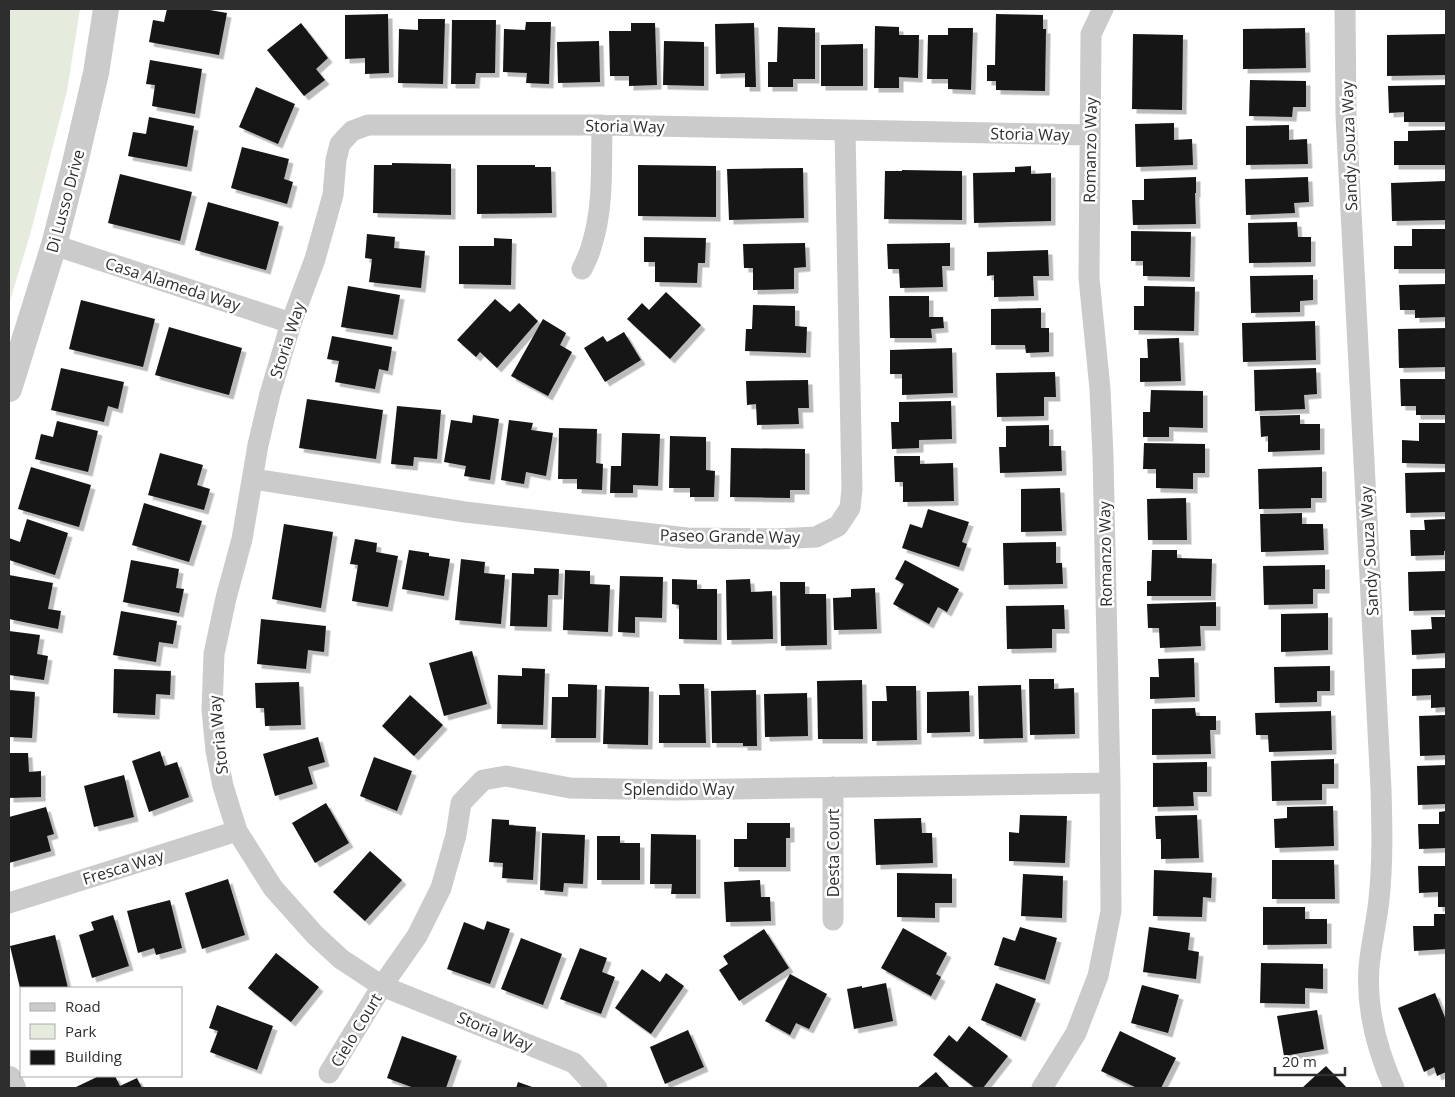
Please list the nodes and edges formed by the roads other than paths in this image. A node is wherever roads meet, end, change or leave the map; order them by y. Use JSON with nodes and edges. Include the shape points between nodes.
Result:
{"nodes":[{"id":1,"x":106,"y":9,"type":"edge"},
{"id":2,"x":1103,"y":9,"type":"edge"},
{"id":3,"x":1344,"y":9,"type":"edge"},
{"id":4,"x":602,"y":125,"type":"junction"},
{"id":5,"x":845,"y":130,"type":"junction"},
{"id":6,"x":1089,"y":135,"type":"junction"},
{"id":7,"x":54,"y":245,"type":"junction"},
{"id":8,"x":582,"y":269,"type":"dead end"},
{"id":9,"x":291,"y":323,"type":"junction"},
{"id":10,"x":9,"y":388,"type":"edge"},
{"id":11,"x":253,"y":479,"type":"junction"},
{"id":12,"x":1110,"y":782,"type":"junction"},
{"id":13,"x":833,"y":787,"type":"junction"},
{"id":14,"x":237,"y":831,"type":"junction"},
{"id":15,"x":9,"y":902,"type":"edge"},
{"id":16,"x":834,"y":920,"type":"dead end"},
{"id":17,"x":382,"y":986,"type":"junction"},
{"id":18,"x":329,"y":1074,"type":"dead end"},
{"id":19,"x":9,"y":1079,"type":"edge"},
{"id":20,"x":13,"y":1088,"type":"edge"},
{"id":21,"x":597,"y":1088,"type":"edge"},
{"id":22,"x":1042,"y":1088,"type":"edge"},
{"id":23,"x":1394,"y":1088,"type":"edge"}],
"edges":[{"from":1,"to":7,"type":"street","name":"Di Lusso Drive","via":[[87,117]]},
{"from":2,"to":6,"type":"street","name":"Romanzo Way","via":[[1091,34]]},
{"from":3,"to":23,"type":"street","name":"Sandy Souza Way","via":[[1346,116],[1382,814],[1382,865],[1369,967],[1369,995],[1378,1049]]},
{"from":4,"to":5,"type":"street","name":"Storia Way"},
{"from":4,"to":8,"type":"street","via":[[598,218]]},
{"from":4,"to":9,"type":"street","name":"Storia Way","via":[[368,125],[352,131],[340,144],[333,195],[315,260]]},
{"from":5,"to":6,"type":"street","name":"Storia Way"},
{"from":5,"to":11,"type":"street","name":"Paseo Grande Way","via":[[852,490],[850,508],[838,526],[816,537],[687,538],[465,512]]},
{"from":6,"to":12,"type":"street","name":"Romanzo Way","via":[[1089,278],[1102,427]]},
{"from":7,"to":9,"type":"street","name":"Casa Alameda Way"},
{"from":7,"to":10,"type":"street","name":"Di Lusso Drive"},
{"from":9,"to":11,"type":"street","name":"Storia Way","via":[[270,394]]},
{"from":11,"to":14,"type":"street","name":"Storia Way","via":[[214,654],[212,710],[216,751]]},
{"from":12,"to":13,"type":"street","name":"Splendido Way"},
{"from":12,"to":22,"type":"street","name":"Romanzo Way","via":[[1111,911],[1098,976],[1076,1032]]},
{"from":13,"to":16,"type":"street","name":"Desta Court"},
{"from":13,"to":17,"type":"street","name":"Splendido Way","via":[[570,788],[506,776],[483,780],[461,803],[441,888],[417,936]]},
{"from":14,"to":15,"type":"street","name":"Fresca Way"},
{"from":14,"to":17,"type":"street","name":"Storia Way","via":[[272,888],[314,935],[341,959]]},
{"from":17,"to":18,"type":"street","name":"Cielo Court"},
{"from":17,"to":21,"type":"street","name":"Storia Way","via":[[574,1062]]},
{"from":19,"to":20,"type":"street"}]}
